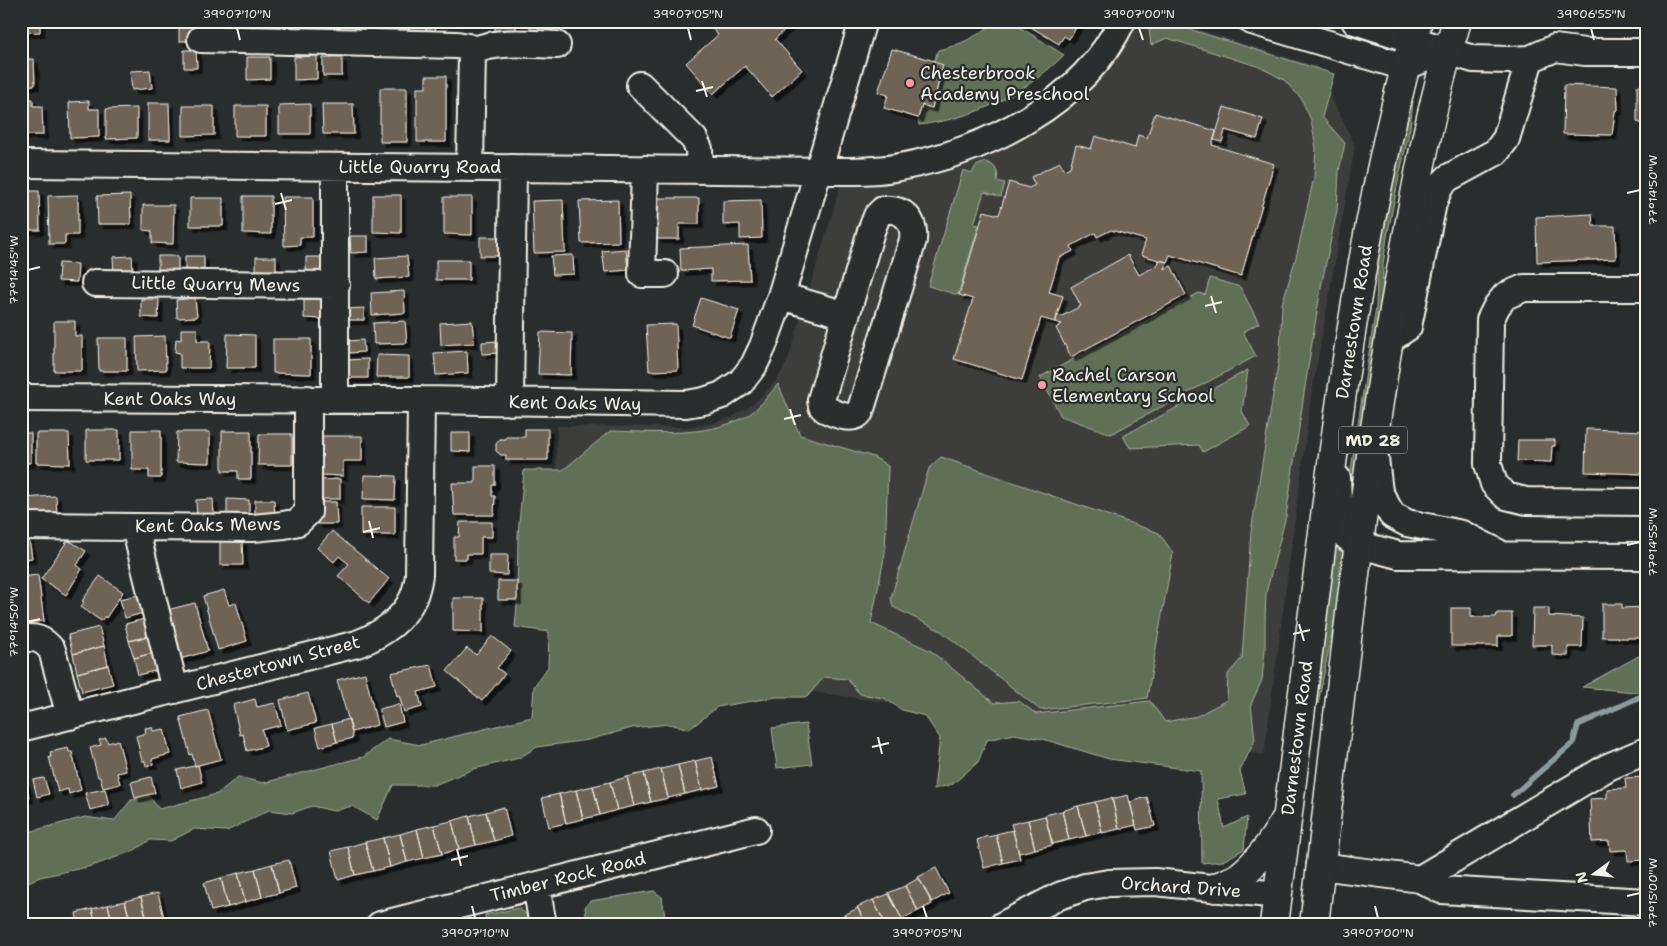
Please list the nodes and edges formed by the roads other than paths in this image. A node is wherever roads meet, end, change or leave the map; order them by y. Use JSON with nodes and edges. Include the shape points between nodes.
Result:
{"nodes":[{"id":1,"x":864,"y":21,"type":"edge"},
{"id":2,"x":1122,"y":21,"type":"edge"},
{"id":3,"x":1252,"y":21,"type":"edge"},
{"id":4,"x":1355,"y":21,"type":"edge"},
{"id":5,"x":1457,"y":21,"type":"edge"},
{"id":6,"x":1415,"y":30,"type":"edge"},
{"id":7,"x":201,"y":39,"type":"dead end"},
{"id":8,"x":557,"y":46,"type":"dead end"},
{"id":9,"x":1448,"y":50,"type":"junction"},
{"id":10,"x":472,"y":52,"type":"junction"},
{"id":11,"x":1646,"y":52,"type":"edge"},
{"id":12,"x":1530,"y":59,"type":"junction"},
{"id":13,"x":1405,"y":66,"type":"junction"},
{"id":14,"x":640,"y":85,"type":"dead end"},
{"id":15,"x":21,"y":164,"type":"edge"},
{"id":16,"x":335,"y":167,"type":"junction"},
{"id":17,"x":470,"y":168,"type":"junction"},
{"id":18,"x":513,"y":168,"type":"junction"},
{"id":19,"x":645,"y":169,"type":"junction"},
{"id":20,"x":700,"y":170,"type":"junction"},
{"id":21,"x":818,"y":171,"type":"junction"},
{"id":22,"x":665,"y":274,"type":"dead end"},
{"id":23,"x":95,"y":283,"type":"dead end"},
{"id":24,"x":336,"y":285,"type":"junction"},
{"id":25,"x":1646,"y":288,"type":"edge"},
{"id":26,"x":781,"y":296,"type":"junction"},
{"id":27,"x":846,"y":315,"type":"junction"},
{"id":28,"x":1389,"y":340,"type":"junction"},
{"id":29,"x":21,"y":398,"type":"edge"},
{"id":30,"x":335,"y":399,"type":"junction"},
{"id":31,"x":308,"y":400,"type":"junction"},
{"id":32,"x":421,"y":400,"type":"junction"},
{"id":33,"x":510,"y":402,"type":"junction"},
{"id":34,"x":1334,"y":442,"type":"junction"},
{"id":35,"x":1373,"y":443,"type":"junction"},
{"id":36,"x":1646,"y":502,"type":"edge"},
{"id":37,"x":21,"y":526,"type":"edge"},
{"id":38,"x":135,"y":527,"type":"junction"},
{"id":39,"x":1359,"y":543,"type":"junction"},
{"id":40,"x":1502,"y":554,"type":"junction"},
{"id":41,"x":1646,"y":556,"type":"edge"},
{"id":42,"x":21,"y":639,"type":"edge"},
{"id":43,"x":1344,"y":668,"type":"junction"},
{"id":44,"x":175,"y":690,"type":"junction"},
{"id":45,"x":70,"y":716,"type":"junction"},
{"id":46,"x":21,"y":728,"type":"edge"},
{"id":47,"x":1646,"y":751,"type":"edge"},
{"id":48,"x":1288,"y":814,"type":"junction"},
{"id":49,"x":756,"y":830,"type":"dead end"},
{"id":50,"x":1320,"y":866,"type":"junction"},
{"id":51,"x":1420,"y":879,"type":"junction"},
{"id":52,"x":536,"y":886,"type":"junction"},
{"id":53,"x":1215,"y":888,"type":"junction"},
{"id":54,"x":1278,"y":894,"type":"junction"},
{"id":55,"x":1646,"y":902,"type":"edge"},
{"id":56,"x":380,"y":925,"type":"edge"},
{"id":57,"x":543,"y":925,"type":"edge"},
{"id":58,"x":1003,"y":925,"type":"edge"},
{"id":59,"x":1274,"y":925,"type":"edge"},
{"id":60,"x":1288,"y":925,"type":"edge"},
{"id":61,"x":1314,"y":925,"type":"edge"}],
"edges":[{"from":1,"to":21,"type":"street","name":"Kent Oaks Way"},
{"from":2,"to":21,"type":"street","name":"Little Quarry Road","via":[[1105,51],[1076,83],[1043,110],[1006,131],[914,164],[880,170]]},
{"from":3,"to":13,"type":"street"},
{"from":4,"to":6,"type":"street"},
{"from":5,"to":9,"type":"main road","number":"MD 28"},
{"from":6,"to":9,"type":"street"},
{"from":6,"to":13,"type":"main road","name":"Darnestown Road","number":"MD 28"},
{"from":7,"to":10,"type":"street","via":[[457,45],[468,47]]},
{"from":8,"to":10,"type":"street","via":[[502,44]]},
{"from":9,"to":12,"type":"street","via":[[1473,59]]},
{"from":9,"to":13,"type":"street"},
{"from":9,"to":28,"type":"main road","number":"MD 28","via":[[1411,214]]},
{"from":10,"to":17,"type":"street"},
{"from":11,"to":12,"type":"street","via":[[1585,52],[1555,48]]},
{"from":12,"to":28,"type":"street","via":[[1506,139],[1496,152],[1448,178],[1440,186],[1433,203],[1408,327]]},
{"from":13,"to":34,"type":"main road","name":"Darnestown Road","number":"MD 28","via":[[1373,205]]},
{"from":14,"to":20,"type":"street","via":[[694,139],[699,149]]},
{"from":15,"to":16,"type":"street","name":"Little Quarry Road"},
{"from":16,"to":17,"type":"street","name":"Little Quarry Road"},
{"from":16,"to":24,"type":"street"},
{"from":17,"to":18,"type":"street","name":"Little Quarry Road"},
{"from":18,"to":19,"type":"street","name":"Little Quarry Road"},
{"from":18,"to":33,"type":"street"},
{"from":19,"to":20,"type":"street","name":"Little Quarry Road"},
{"from":19,"to":22,"type":"street","via":[[642,274]]},
{"from":20,"to":21,"type":"street","name":"Little Quarry Road"},
{"from":21,"to":26,"type":"street","name":"Kent Oaks Way"},
{"from":23,"to":24,"type":"street","name":"Little Quarry Mews"},
{"from":24,"to":30,"type":"street"},
{"from":25,"to":36,"type":"street","via":[[1524,288],[1505,296],[1490,320],[1488,464],[1494,484],[1506,496],[1526,501]]},
{"from":26,"to":27,"type":"street"},
{"from":26,"to":33,"type":"street","name":"Kent Oaks Way","via":[[754,365],[742,382],[722,395],[686,404]]},
{"from":27,"to":27,"type":"street","via":[[821,403],[827,411],[854,418],[860,412],[913,240],[912,223],[906,216],[887,210],[877,216]]},
{"from":28,"to":35,"type":"main road","number":"MD 28"},
{"from":29,"to":31,"type":"street","name":"Kent Oaks Way"},
{"from":30,"to":31,"type":"street","name":"Kent Oaks Way"},
{"from":30,"to":32,"type":"street","name":"Kent Oaks Way"},
{"from":31,"to":38,"type":"street","name":"Kent Oaks Mews","via":[[308,512],[298,522],[253,528]]},
{"from":32,"to":33,"type":"street","name":"Kent Oaks Way"},
{"from":32,"to":44,"type":"street","name":"Chestertown Street","via":[[420,575],[414,598],[402,615],[375,637],[357,644]]},
{"from":34,"to":39,"type":"street","via":[[1340,523],[1346,537]]},
{"from":34,"to":48,"type":"main road","name":"Darnestown Road","number":"MD 28"},
{"from":35,"to":39,"type":"main road","number":"MD 28"},
{"from":35,"to":40,"type":"street","via":[[1379,492],[1392,515],[1407,523],[1462,534]]},
{"from":37,"to":38,"type":"street","name":"Kent Oaks Mews"},
{"from":38,"to":44,"type":"street"},
{"from":39,"to":40,"type":"street","via":[[1398,555]]},
{"from":39,"to":43,"type":"main road","number":"MD 28"},
{"from":40,"to":41,"type":"street"},
{"from":42,"to":45,"type":"street","via":[[37,638],[52,650]]},
{"from":43,"to":50,"type":"main road","number":"MD 28"},
{"from":43,"to":54,"type":"main road","via":[[1323,708],[1302,853]]},
{"from":44,"to":45,"type":"street","name":"Chestertown Street"},
{"from":45,"to":46,"type":"street","name":"Chestertown Street"},
{"from":47,"to":51,"type":"street","via":[[1608,767]]},
{"from":48,"to":53,"type":"main road","via":[[1272,844],[1255,862],[1238,877]]},
{"from":48,"to":54,"type":"main road","name":"Darnestown Road","number":"MD 28"},
{"from":49,"to":52,"type":"street","name":"Timber Rock Road"},
{"from":50,"to":51,"type":"street"},
{"from":50,"to":61,"type":"main road","number":"MD 28"},
{"from":51,"to":55,"type":"street","via":[[1441,890]]},
{"from":52,"to":56,"type":"street","name":"Timber Rock Road"},
{"from":52,"to":57,"type":"street"},
{"from":53,"to":54,"type":"street","name":"Orchard Drive"},
{"from":53,"to":58,"type":"street","name":"Orchard Drive","via":[[1155,882],[1102,884],[1059,896]]},
{"from":54,"to":59,"type":"main road","name":"Darnestown Road","number":"MD 28"},
{"from":54,"to":60,"type":"main road"}]}
